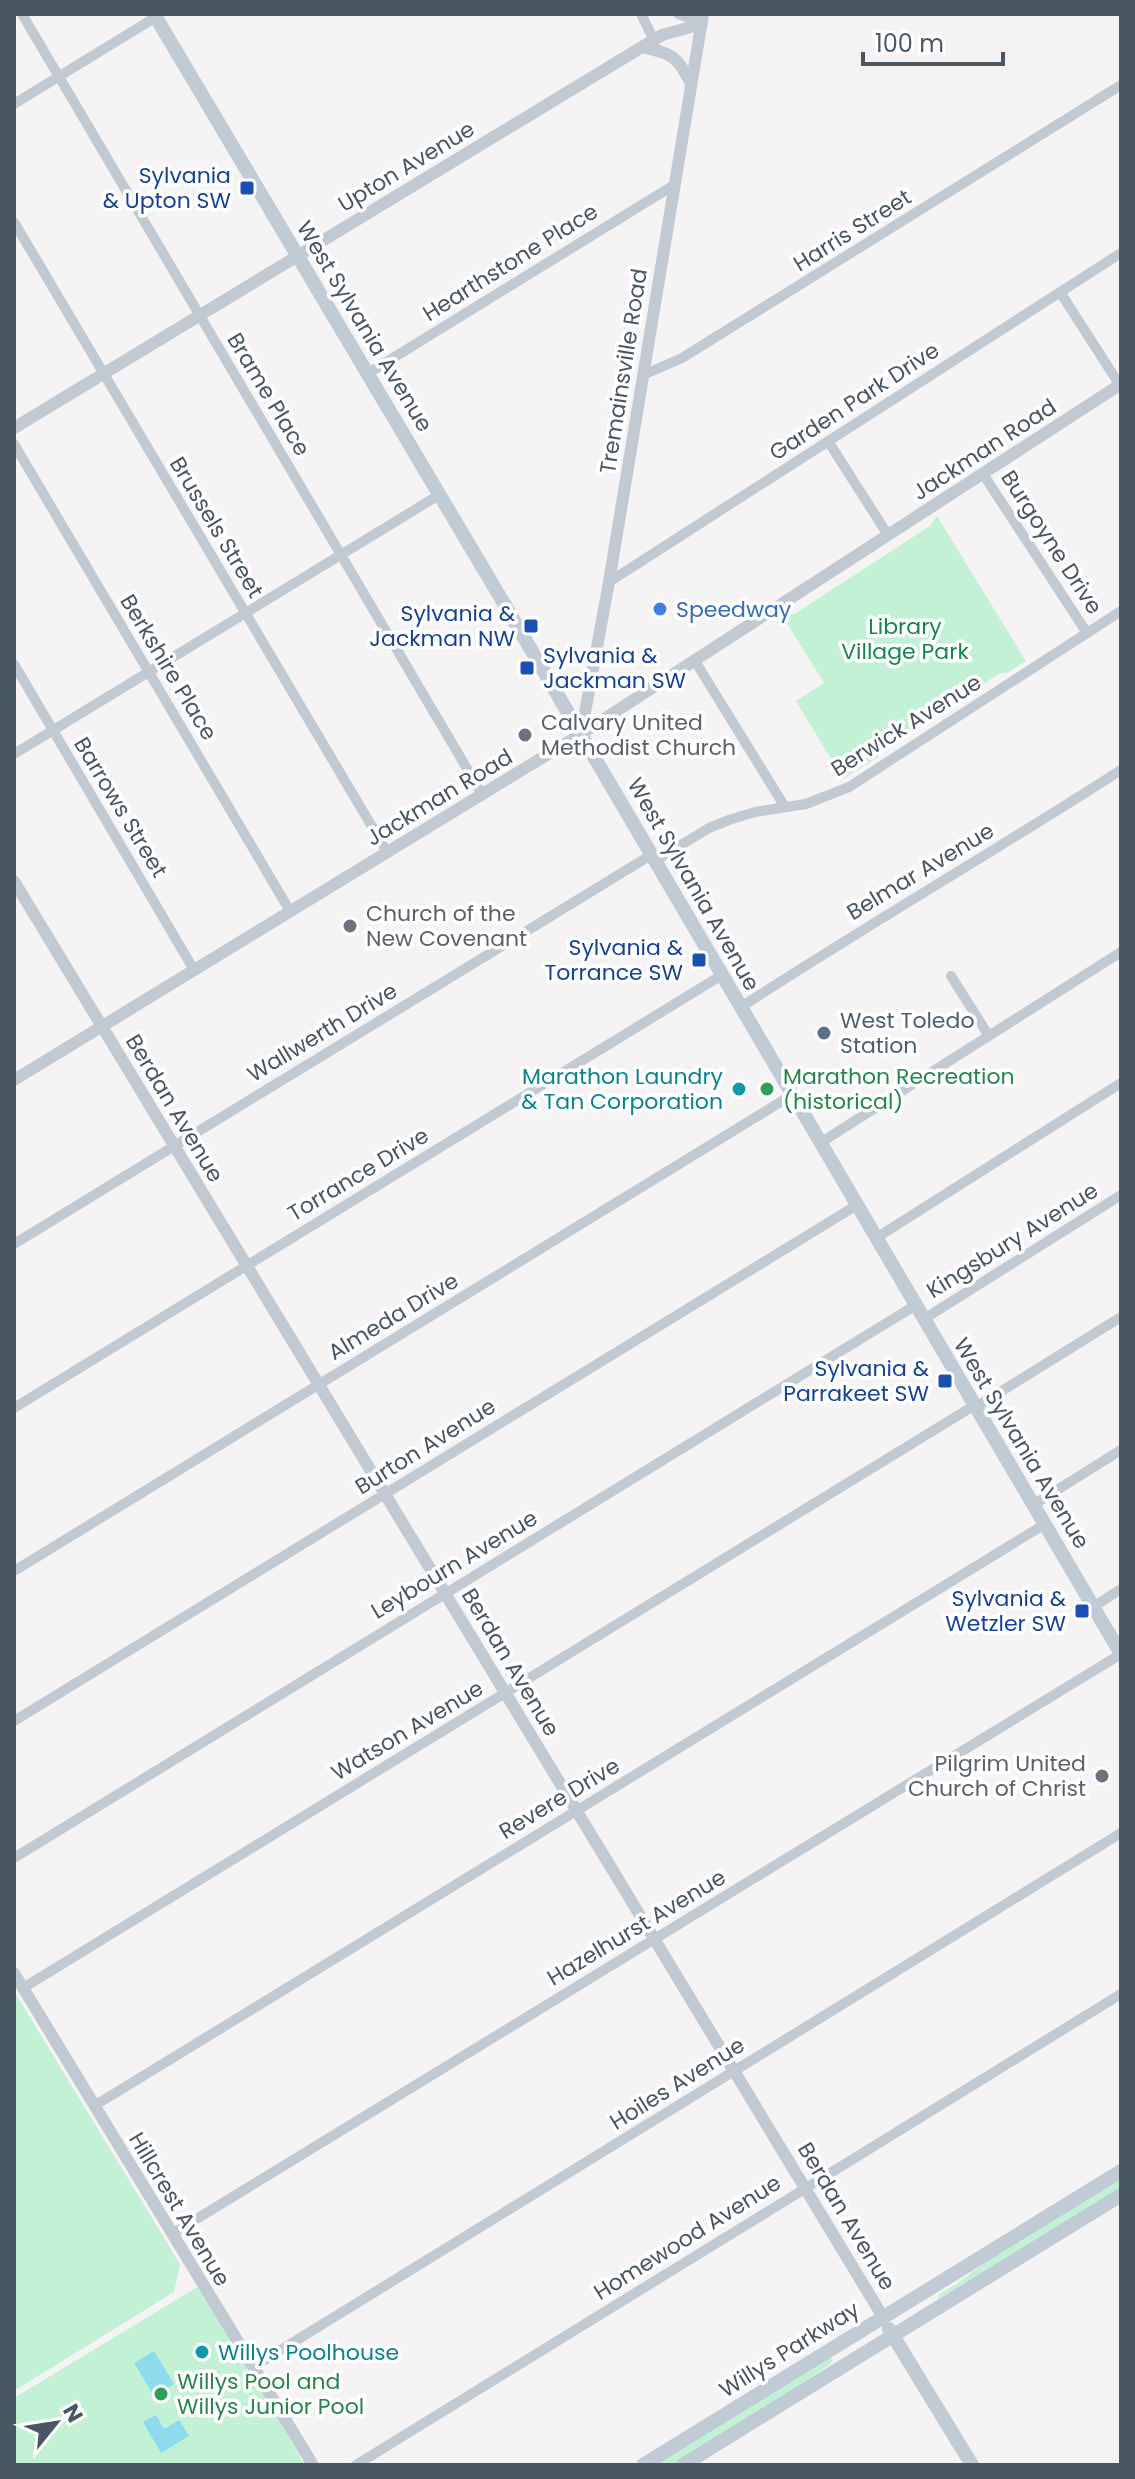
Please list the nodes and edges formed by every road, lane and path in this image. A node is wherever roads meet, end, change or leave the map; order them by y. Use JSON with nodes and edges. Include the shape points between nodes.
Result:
{"nodes":[{"id":1,"x":22,"y":14,"type":"edge"},
{"id":2,"x":641,"y":14,"type":"edge"},
{"id":3,"x":678,"y":14,"type":"edge"},
{"id":4,"x":155,"y":16,"type":"edge"},
{"id":5,"x":702,"y":19,"type":"edge"},
{"id":6,"x":654,"y":40,"type":"junction"},
{"id":7,"x":642,"y":47,"type":"junction"},
{"id":8,"x":59,"y":76,"type":"junction"},
{"id":9,"x":691,"y":84,"type":"junction"},
{"id":10,"x":1121,"y":85,"type":"edge"},
{"id":11,"x":14,"y":104,"type":"edge"},
{"id":12,"x":674,"y":185,"type":"junction"},
{"id":13,"x":14,"y":222,"type":"edge"},
{"id":14,"x":1121,"y":253,"type":"edge"},
{"id":15,"x":297,"y":256,"type":"junction"},
{"id":16,"x":1060,"y":292,"type":"junction"},
{"id":17,"x":200,"y":316,"type":"junction"},
{"id":18,"x":103,"y":374,"type":"junction"},
{"id":19,"x":367,"y":374,"type":"junction"},
{"id":20,"x":643,"y":375,"type":"junction"},
{"id":21,"x":1121,"y":385,"type":"edge"},
{"id":22,"x":14,"y":428,"type":"edge"},
{"id":23,"x":828,"y":441,"type":"junction"},
{"id":24,"x":14,"y":444,"type":"edge"},
{"id":25,"x":983,"y":474,"type":"junction"},
{"id":26,"x":439,"y":495,"type":"junction"},
{"id":27,"x":888,"y":535,"type":"junction"},
{"id":28,"x":341,"y":555,"type":"junction"},
{"id":29,"x":609,"y":582,"type":"junction"},
{"id":30,"x":1121,"y":611,"type":"edge"},
{"id":31,"x":245,"y":613,"type":"junction"},
{"id":32,"x":1087,"y":633,"type":"junction"},
{"id":33,"x":695,"y":661,"type":"junction"},
{"id":34,"x":14,"y":664,"type":"edge"},
{"id":35,"x":149,"y":672,"type":"junction"},
{"id":36,"x":53,"y":730,"type":"junction"},
{"id":37,"x":581,"y":734,"type":"junction"},
{"id":38,"x":14,"y":754,"type":"edge"},
{"id":39,"x":1121,"y":770,"type":"edge"},
{"id":40,"x":482,"y":794,"type":"junction"},
{"id":41,"x":785,"y":807,"type":"junction"},
{"id":42,"x":387,"y":852,"type":"junction"},
{"id":43,"x":653,"y":858,"type":"junction"},
{"id":44,"x":14,"y":881,"type":"edge"},
{"id":45,"x":290,"y":911,"type":"junction"},
{"id":46,"x":1121,"y":952,"type":"edge"},
{"id":47,"x":194,"y":970,"type":"junction"},
{"id":48,"x":722,"y":975,"type":"junction"},
{"id":49,"x":951,"y":976,"type":"dead end"},
{"id":50,"x":741,"y":1007,"type":"junction"},
{"id":51,"x":101,"y":1027,"type":"junction"},
{"id":52,"x":989,"y":1036,"type":"junction"},
{"id":53,"x":14,"y":1080,"type":"edge"},
{"id":54,"x":1121,"y":1083,"type":"edge"},
{"id":55,"x":792,"y":1095,"type":"junction"},
{"id":56,"x":820,"y":1143,"type":"junction"},
{"id":57,"x":173,"y":1147,"type":"junction"},
{"id":58,"x":1121,"y":1195,"type":"edge"},
{"id":59,"x":857,"y":1205,"type":"junction"},
{"id":60,"x":876,"y":1238,"type":"junction"},
{"id":61,"x":14,"y":1244,"type":"edge"},
{"id":62,"x":246,"y":1266,"type":"junction"},
{"id":63,"x":916,"y":1305,"type":"junction"},
{"id":64,"x":1121,"y":1317,"type":"edge"},
{"id":65,"x":924,"y":1319,"type":"junction"},
{"id":66,"x":318,"y":1385,"type":"junction"},
{"id":67,"x":976,"y":1406,"type":"junction"},
{"id":68,"x":14,"y":1408,"type":"edge"},
{"id":69,"x":1121,"y":1450,"type":"edge"},
{"id":70,"x":384,"y":1494,"type":"junction"},
{"id":71,"x":1033,"y":1505,"type":"junction"},
{"id":72,"x":1045,"y":1524,"type":"junction"},
{"id":73,"x":14,"y":1571,"type":"edge"},
{"id":74,"x":1121,"y":1589,"type":"edge"},
{"id":75,"x":444,"y":1594,"type":"junction"},
{"id":76,"x":1093,"y":1607,"type":"junction"},
{"id":77,"x":1121,"y":1654,"type":"edge"},
{"id":78,"x":505,"y":1694,"type":"junction"},
{"id":79,"x":14,"y":1721,"type":"edge"},
{"id":80,"x":576,"y":1811,"type":"junction"},
{"id":81,"x":1121,"y":1833,"type":"edge"},
{"id":82,"x":14,"y":1858,"type":"edge"},
{"id":83,"x":654,"y":1940,"type":"junction"},
{"id":84,"x":14,"y":1973,"type":"edge"},
{"id":85,"x":23,"y":1988,"type":"junction"},
{"id":86,"x":1121,"y":1994,"type":"edge"},
{"id":87,"x":733,"y":2071,"type":"junction"},
{"id":88,"x":94,"y":2106,"type":"junction"},
{"id":89,"x":1121,"y":2172,"type":"edge"},
{"id":90,"x":805,"y":2189,"type":"junction"},
{"id":91,"x":1121,"y":2195,"type":"edge"},
{"id":92,"x":172,"y":2234,"type":"junction"},
{"id":93,"x":923,"y":2293,"type":"junction"},
{"id":94,"x":934,"y":2311,"type":"junction"},
{"id":95,"x":883,"y":2317,"type":"junction"},
{"id":96,"x":894,"y":2336,"type":"junction"},
{"id":97,"x":835,"y":2347,"type":"junction"},
{"id":98,"x":846,"y":2365,"type":"junction"},
{"id":99,"x":253,"y":2367,"type":"junction"},
{"id":100,"x":313,"y":2465,"type":"edge"},
{"id":101,"x":356,"y":2465,"type":"edge"},
{"id":102,"x":643,"y":2465,"type":"edge"},
{"id":103,"x":683,"y":2465,"type":"edge"},
{"id":104,"x":972,"y":2465,"type":"edge"}],
"edges":[{"from":1,"to":8,"type":"street","name":"Brame Place"},
{"from":2,"to":6,"type":"street"},
{"from":3,"to":5,"type":"street"},
{"from":4,"to":8,"type":"street"},
{"from":4,"to":15,"type":"main road","name":"West Sylvania Avenue"},
{"from":5,"to":6,"type":"street","name":"Upton Avenue"},
{"from":5,"to":9,"type":"street","name":"Tremainsville Road"},
{"from":6,"to":7,"type":"street","name":"Upton Avenue"},
{"from":7,"to":9,"type":"street","via":[[671,54]]},
{"from":7,"to":15,"type":"street","name":"Upton Avenue"},
{"from":8,"to":11,"type":"street"},
{"from":8,"to":17,"type":"street","name":"Brame Place"},
{"from":9,"to":12,"type":"street","name":"Tremainsville Road"},
{"from":10,"to":20,"type":"street","name":"Harris Street","via":[[682,358]]},
{"from":12,"to":19,"type":"street","name":"Hearthstone Place"},
{"from":12,"to":20,"type":"street","name":"Tremainsville Road"},
{"from":13,"to":18,"type":"street","name":"Brussels Street"},
{"from":14,"to":16,"type":"street","name":"Garden Park Drive"},
{"from":15,"to":17,"type":"street","name":"Upton Avenue"},
{"from":15,"to":19,"type":"main road","name":"West Sylvania Avenue"},
{"from":16,"to":21,"type":"street"},
{"from":16,"to":23,"type":"street","name":"Garden Park Drive"},
{"from":17,"to":18,"type":"street","name":"Upton Avenue"},
{"from":17,"to":28,"type":"street","name":"Brame Place"},
{"from":18,"to":22,"type":"street","name":"Upton Avenue"},
{"from":18,"to":31,"type":"street","name":"Brussels Street"},
{"from":19,"to":26,"type":"main road","name":"West Sylvania Avenue"},
{"from":20,"to":29,"type":"street","name":"Tremainsville Road"},
{"from":21,"to":25,"type":"street","name":"Jackman Road"},
{"from":23,"to":27,"type":"street"},
{"from":23,"to":29,"type":"street","name":"Garden Park Drive"},
{"from":24,"to":35,"type":"street","name":"Berkshire Place"},
{"from":25,"to":27,"type":"street","name":"Jackman Road"},
{"from":25,"to":32,"type":"street","name":"Burgoyne Drive"},
{"from":26,"to":28,"type":"street"},
{"from":26,"to":37,"type":"main road","name":"West Sylvania Avenue"},
{"from":27,"to":33,"type":"street","name":"Jackman Road"},
{"from":28,"to":31,"type":"street"},
{"from":28,"to":40,"type":"street","name":"Brame Place"},
{"from":29,"to":37,"type":"street","name":"Tremainsville Road"},
{"from":30,"to":32,"type":"street","name":"Berwick Avenue"},
{"from":31,"to":35,"type":"street"},
{"from":31,"to":42,"type":"street","name":"Brussels Street"},
{"from":32,"to":41,"type":"street","name":"Berwick Avenue","via":[[849,787]]},
{"from":33,"to":37,"type":"street","name":"Jackman Road"},
{"from":33,"to":41,"type":"street"},
{"from":34,"to":36,"type":"street","name":"Barrows Street"},
{"from":35,"to":36,"type":"street"},
{"from":35,"to":45,"type":"street","name":"Berkshire Place"},
{"from":36,"to":38,"type":"street"},
{"from":36,"to":47,"type":"street","name":"Barrows Street"},
{"from":37,"to":40,"type":"street","name":"Jackman Road"},
{"from":37,"to":43,"type":"main road","name":"West Sylvania Avenue"},
{"from":39,"to":50,"type":"street","name":"Belmar Avenue"},
{"from":40,"to":42,"type":"street","name":"Jackman Road"},
{"from":41,"to":43,"type":"street","name":"Berwick Avenue","via":[[744,814]]},
{"from":42,"to":45,"type":"street","name":"Jackman Road"},
{"from":43,"to":48,"type":"main road","name":"West Sylvania Avenue"},
{"from":43,"to":57,"type":"street","name":"Wallwerth Drive"},
{"from":44,"to":51,"type":"street","name":"Berdan Avenue"},
{"from":45,"to":47,"type":"street","name":"Jackman Road"},
{"from":46,"to":52,"type":"street"},
{"from":47,"to":51,"type":"street","name":"Jackman Road"},
{"from":48,"to":50,"type":"main road","name":"West Sylvania Avenue"},
{"from":48,"to":62,"type":"street","name":"Torrance Drive"},
{"from":49,"to":52,"type":"street"},
{"from":50,"to":55,"type":"main road","name":"West Sylvania Avenue"},
{"from":51,"to":53,"type":"street","name":"Jackman Road"},
{"from":51,"to":57,"type":"street","name":"Berdan Avenue"},
{"from":52,"to":56,"type":"street"},
{"from":54,"to":60,"type":"street"},
{"from":55,"to":56,"type":"main road","name":"West Sylvania Avenue"},
{"from":55,"to":66,"type":"street","name":"Almeda Drive"},
{"from":56,"to":59,"type":"main road","name":"West Sylvania Avenue"},
{"from":57,"to":61,"type":"street","name":"Wallwerth Drive"},
{"from":57,"to":62,"type":"street","name":"Berdan Avenue"},
{"from":58,"to":65,"type":"street","name":"Kingsbury Avenue"},
{"from":59,"to":60,"type":"main road","name":"West Sylvania Avenue"},
{"from":59,"to":70,"type":"street","name":"Burton Avenue"},
{"from":60,"to":63,"type":"main road","name":"West Sylvania Avenue"},
{"from":62,"to":66,"type":"street","name":"Berdan Avenue"},
{"from":62,"to":68,"type":"street","name":"Torrance Drive"},
{"from":63,"to":65,"type":"main road","name":"West Sylvania Avenue"},
{"from":63,"to":75,"type":"street","name":"Leybourn Avenue"},
{"from":64,"to":67,"type":"street","name":"Watson Avenue"},
{"from":65,"to":67,"type":"main road","name":"West Sylvania Avenue"},
{"from":66,"to":70,"type":"street","name":"Berdan Avenue"},
{"from":66,"to":73,"type":"street","name":"Almeda Drive"},
{"from":67,"to":71,"type":"main road","name":"West Sylvania Avenue"},
{"from":67,"to":78,"type":"street","name":"Watson Avenue"},
{"from":69,"to":71,"type":"street"},
{"from":70,"to":75,"type":"street","name":"Berdan Avenue"},
{"from":70,"to":79,"type":"street","name":"Burton Avenue"},
{"from":71,"to":72,"type":"main road","name":"West Sylvania Avenue"},
{"from":72,"to":76,"type":"main road","name":"West Sylvania Avenue"},
{"from":72,"to":80,"type":"street","name":"Revere Drive"},
{"from":74,"to":76,"type":"street"},
{"from":75,"to":78,"type":"street","name":"Berdan Avenue"},
{"from":75,"to":82,"type":"street","name":"Leybourn Avenue"},
{"from":76,"to":77,"type":"main road","name":"West Sylvania Avenue"},
{"from":77,"to":83,"type":"street","name":"Hazelhurst Avenue"},
{"from":78,"to":80,"type":"street","name":"Berdan Avenue"},
{"from":78,"to":85,"type":"street","name":"Watson Avenue"},
{"from":80,"to":83,"type":"street","name":"Berdan Avenue"},
{"from":80,"to":88,"type":"street","name":"Revere Drive"},
{"from":81,"to":87,"type":"street","name":"Hoiles Avenue"},
{"from":83,"to":87,"type":"street","name":"Berdan Avenue"},
{"from":83,"to":92,"type":"street","name":"Hazelhurst Avenue"},
{"from":84,"to":85,"type":"street","name":"Hillcrest Avenue"},
{"from":85,"to":88,"type":"street","name":"Hillcrest Avenue"},
{"from":86,"to":90,"type":"street","name":"Homewood Avenue"},
{"from":87,"to":90,"type":"street","name":"Berdan Avenue"},
{"from":87,"to":99,"type":"street","name":"Hoiles Avenue"},
{"from":88,"to":92,"type":"street","name":"Hillcrest Avenue"},
{"from":89,"to":93,"type":"main road","name":"Willys Parkway"},
{"from":90,"to":95,"type":"street","name":"Berdan Avenue"},
{"from":90,"to":101,"type":"street","name":"Homewood Avenue"},
{"from":91,"to":94,"type":"main road","name":"Willys Parkway"},
{"from":92,"to":99,"type":"street","name":"Hillcrest Avenue"},
{"from":93,"to":94,"type":"main road"},
{"from":93,"to":95,"type":"main road","name":"Willys Parkway"},
{"from":94,"to":96,"type":"main road","name":"Willys Parkway"},
{"from":95,"to":96,"type":"main road","name":"Berdan Avenue"},
{"from":95,"to":97,"type":"main road","name":"Willys Parkway"},
{"from":96,"to":98,"type":"main road","name":"Willys Parkway"},
{"from":96,"to":104,"type":"main road","name":"Berdan Avenue"},
{"from":97,"to":98,"type":"main road"},
{"from":97,"to":102,"type":"main road","name":"Willys Parkway"},
{"from":98,"to":103,"type":"main road","name":"Willys Parkway"},
{"from":99,"to":100,"type":"street","name":"Hillcrest Avenue"}]}
